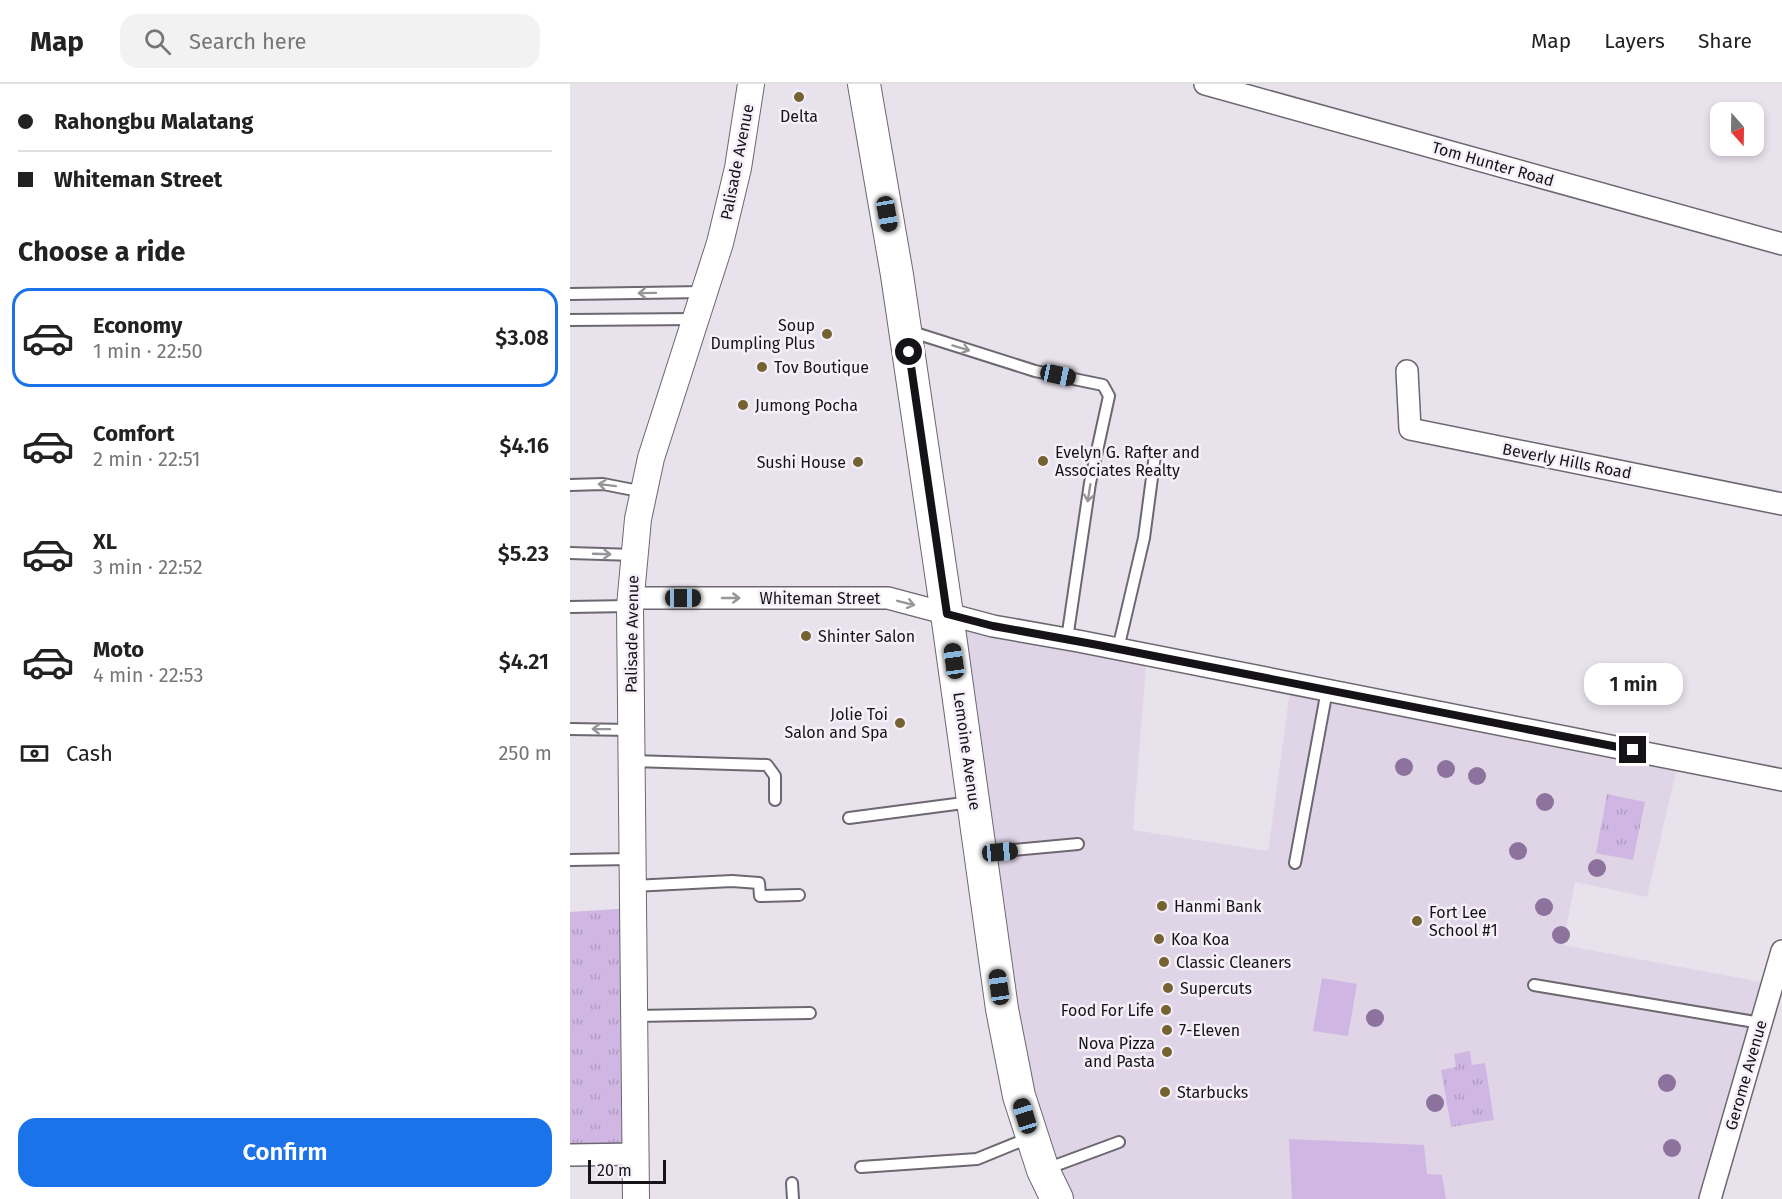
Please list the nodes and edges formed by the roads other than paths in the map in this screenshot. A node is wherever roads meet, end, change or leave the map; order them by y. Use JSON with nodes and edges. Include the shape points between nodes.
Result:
{"nodes":[{"id":1,"x":751,"y":84,"type":"edge"},
{"id":2,"x":864,"y":84,"type":"edge"},
{"id":3,"x":1205,"y":84,"type":"edge"},
{"id":4,"x":1782,"y":244,"type":"edge"},
{"id":5,"x":705,"y":292,"type":"junction"},
{"id":6,"x":570,"y":294,"type":"edge"},
{"id":7,"x":696,"y":319,"type":"junction"},
{"id":8,"x":570,"y":320,"type":"edge"},
{"id":9,"x":906,"y":330,"type":"junction"},
{"id":10,"x":1407,"y":371,"type":"dead end"},
{"id":11,"x":1155,"y":455,"type":"dead end"},
{"id":12,"x":570,"y":485,"type":"edge"},
{"id":13,"x":644,"y":492,"type":"junction"},
{"id":14,"x":1782,"y":504,"type":"edge"},
{"id":15,"x":570,"y":552,"type":"edge"},
{"id":16,"x":635,"y":555,"type":"junction"},
{"id":17,"x":631,"y":602,"type":"junction"},
{"id":18,"x":570,"y":607,"type":"edge"},
{"id":19,"x":947,"y":614,"type":"junction"},
{"id":20,"x":1067,"y":639,"type":"junction"},
{"id":21,"x":1118,"y":648,"type":"junction"},
{"id":22,"x":1327,"y":690,"type":"junction"},
{"id":23,"x":570,"y":729,"type":"edge"},
{"id":24,"x":631,"y":730,"type":"junction"},
{"id":25,"x":632,"y":761,"type":"junction"},
{"id":26,"x":1782,"y":780,"type":"edge"},
{"id":27,"x":775,"y":800,"type":"dead end"},
{"id":28,"x":974,"y":801,"type":"junction"},
{"id":29,"x":849,"y":818,"type":"dead end"},
{"id":30,"x":1078,"y":844,"type":"dead end"},
{"id":31,"x":981,"y":854,"type":"junction"},
{"id":32,"x":633,"y":859,"type":"junction"},
{"id":33,"x":570,"y":860,"type":"edge"},
{"id":34,"x":1295,"y":863,"type":"dead end"},
{"id":35,"x":633,"y":886,"type":"junction"},
{"id":36,"x":799,"y":895,"type":"dead end"},
{"id":37,"x":1782,"y":951,"type":"edge"},
{"id":38,"x":1534,"y":985,"type":"dead end"},
{"id":39,"x":810,"y":1013,"type":"dead end"},
{"id":40,"x":634,"y":1016,"type":"junction"},
{"id":41,"x":1761,"y":1023,"type":"junction"},
{"id":42,"x":1031,"y":1137,"type":"junction"},
{"id":43,"x":1119,"y":1142,"type":"dead end"},
{"id":44,"x":636,"y":1154,"type":"junction"},
{"id":45,"x":570,"y":1155,"type":"edge"},
{"id":46,"x":861,"y":1167,"type":"dead end"},
{"id":47,"x":1043,"y":1170,"type":"junction"},
{"id":48,"x":792,"y":1183,"type":"dead end"},
{"id":49,"x":636,"y":1199,"type":"edge"},
{"id":50,"x":793,"y":1199,"type":"edge"},
{"id":51,"x":1057,"y":1199,"type":"edge"},
{"id":52,"x":1710,"y":1199,"type":"edge"}],
"edges":[{"from":1,"to":5,"type":"street","name":"Palisade Avenue","via":[[738,168]]},
{"from":2,"to":9,"type":"main road","name":"Lemoine Avenue"},
{"from":3,"to":4,"type":"street","name":"Tom Hunter Road"},
{"from":5,"to":6,"type":"lane","one_way":true},
{"from":5,"to":7,"type":"street","name":"Palisade Avenue"},
{"from":7,"to":8,"type":"lane"},
{"from":7,"to":13,"type":"street","name":"Palisade Avenue","via":[[651,458]]},
{"from":9,"to":19,"type":"main road","name":"Lemoine Avenue"},
{"from":9,"to":20,"type":"lane","one_way":true,"via":[[1035,371],[1103,385],[1109,396],[1090,483]]},
{"from":10,"to":14,"type":"street","name":"Beverly Hills Road","via":[[1410,429]]},
{"from":11,"to":21,"type":"lane","via":[[1144,538]]},
{"from":13,"to":12,"type":"lane","one_way":true,"via":[[603,484]]},
{"from":13,"to":16,"type":"street","name":"Palisade Avenue"},
{"from":15,"to":16,"type":"lane","one_way":true},
{"from":16,"to":17,"type":"street","name":"Palisade Avenue"},
{"from":17,"to":18,"type":"lane"},
{"from":17,"to":19,"type":"street","name":"Whiteman Street","one_way":true,"via":[[888,598]]},
{"from":17,"to":24,"type":"street","name":"Palisade Avenue"},
{"from":19,"to":20,"type":"street","name":"Whiteman Street"},
{"from":19,"to":28,"type":"main road","name":"Lemoine Avenue"},
{"from":20,"to":21,"type":"street","name":"Whiteman Street"},
{"from":21,"to":22,"type":"street","name":"Whiteman Street"},
{"from":22,"to":26,"type":"street","name":"Whiteman Street"},
{"from":22,"to":34,"type":"lane"},
{"from":24,"to":23,"type":"lane","one_way":true},
{"from":24,"to":25,"type":"street","name":"Palisade Avenue"},
{"from":25,"to":27,"type":"lane","via":[[767,765],[775,776]]},
{"from":25,"to":32,"type":"street","name":"Palisade Avenue"},
{"from":28,"to":29,"type":"lane"},
{"from":28,"to":31,"type":"main road","name":"Lemoine Avenue"},
{"from":30,"to":31,"type":"lane"},
{"from":31,"to":42,"type":"main road","name":"Lemoine Avenue","via":[[1008,1041]]},
{"from":32,"to":33,"type":"lane"},
{"from":32,"to":35,"type":"street","name":"Palisade Avenue"},
{"from":35,"to":36,"type":"lane","via":[[732,881],[759,883],[760,896]]},
{"from":35,"to":40,"type":"street","name":"Palisade Avenue"},
{"from":37,"to":41,"type":"street","name":"Gerome Avenue"},
{"from":38,"to":41,"type":"lane"},
{"from":39,"to":40,"type":"lane"},
{"from":40,"to":44,"type":"street","name":"Palisade Avenue"},
{"from":41,"to":52,"type":"street","name":"Gerome Avenue"},
{"from":42,"to":46,"type":"lane","via":[[978,1159]]},
{"from":42,"to":47,"type":"main road","name":"Lemoine Avenue"},
{"from":43,"to":47,"type":"lane"},
{"from":44,"to":45,"type":"street"},
{"from":44,"to":49,"type":"street","name":"Palisade Avenue"},
{"from":47,"to":51,"type":"main road","name":"Lemoine Avenue"},
{"from":48,"to":50,"type":"lane"}]}
